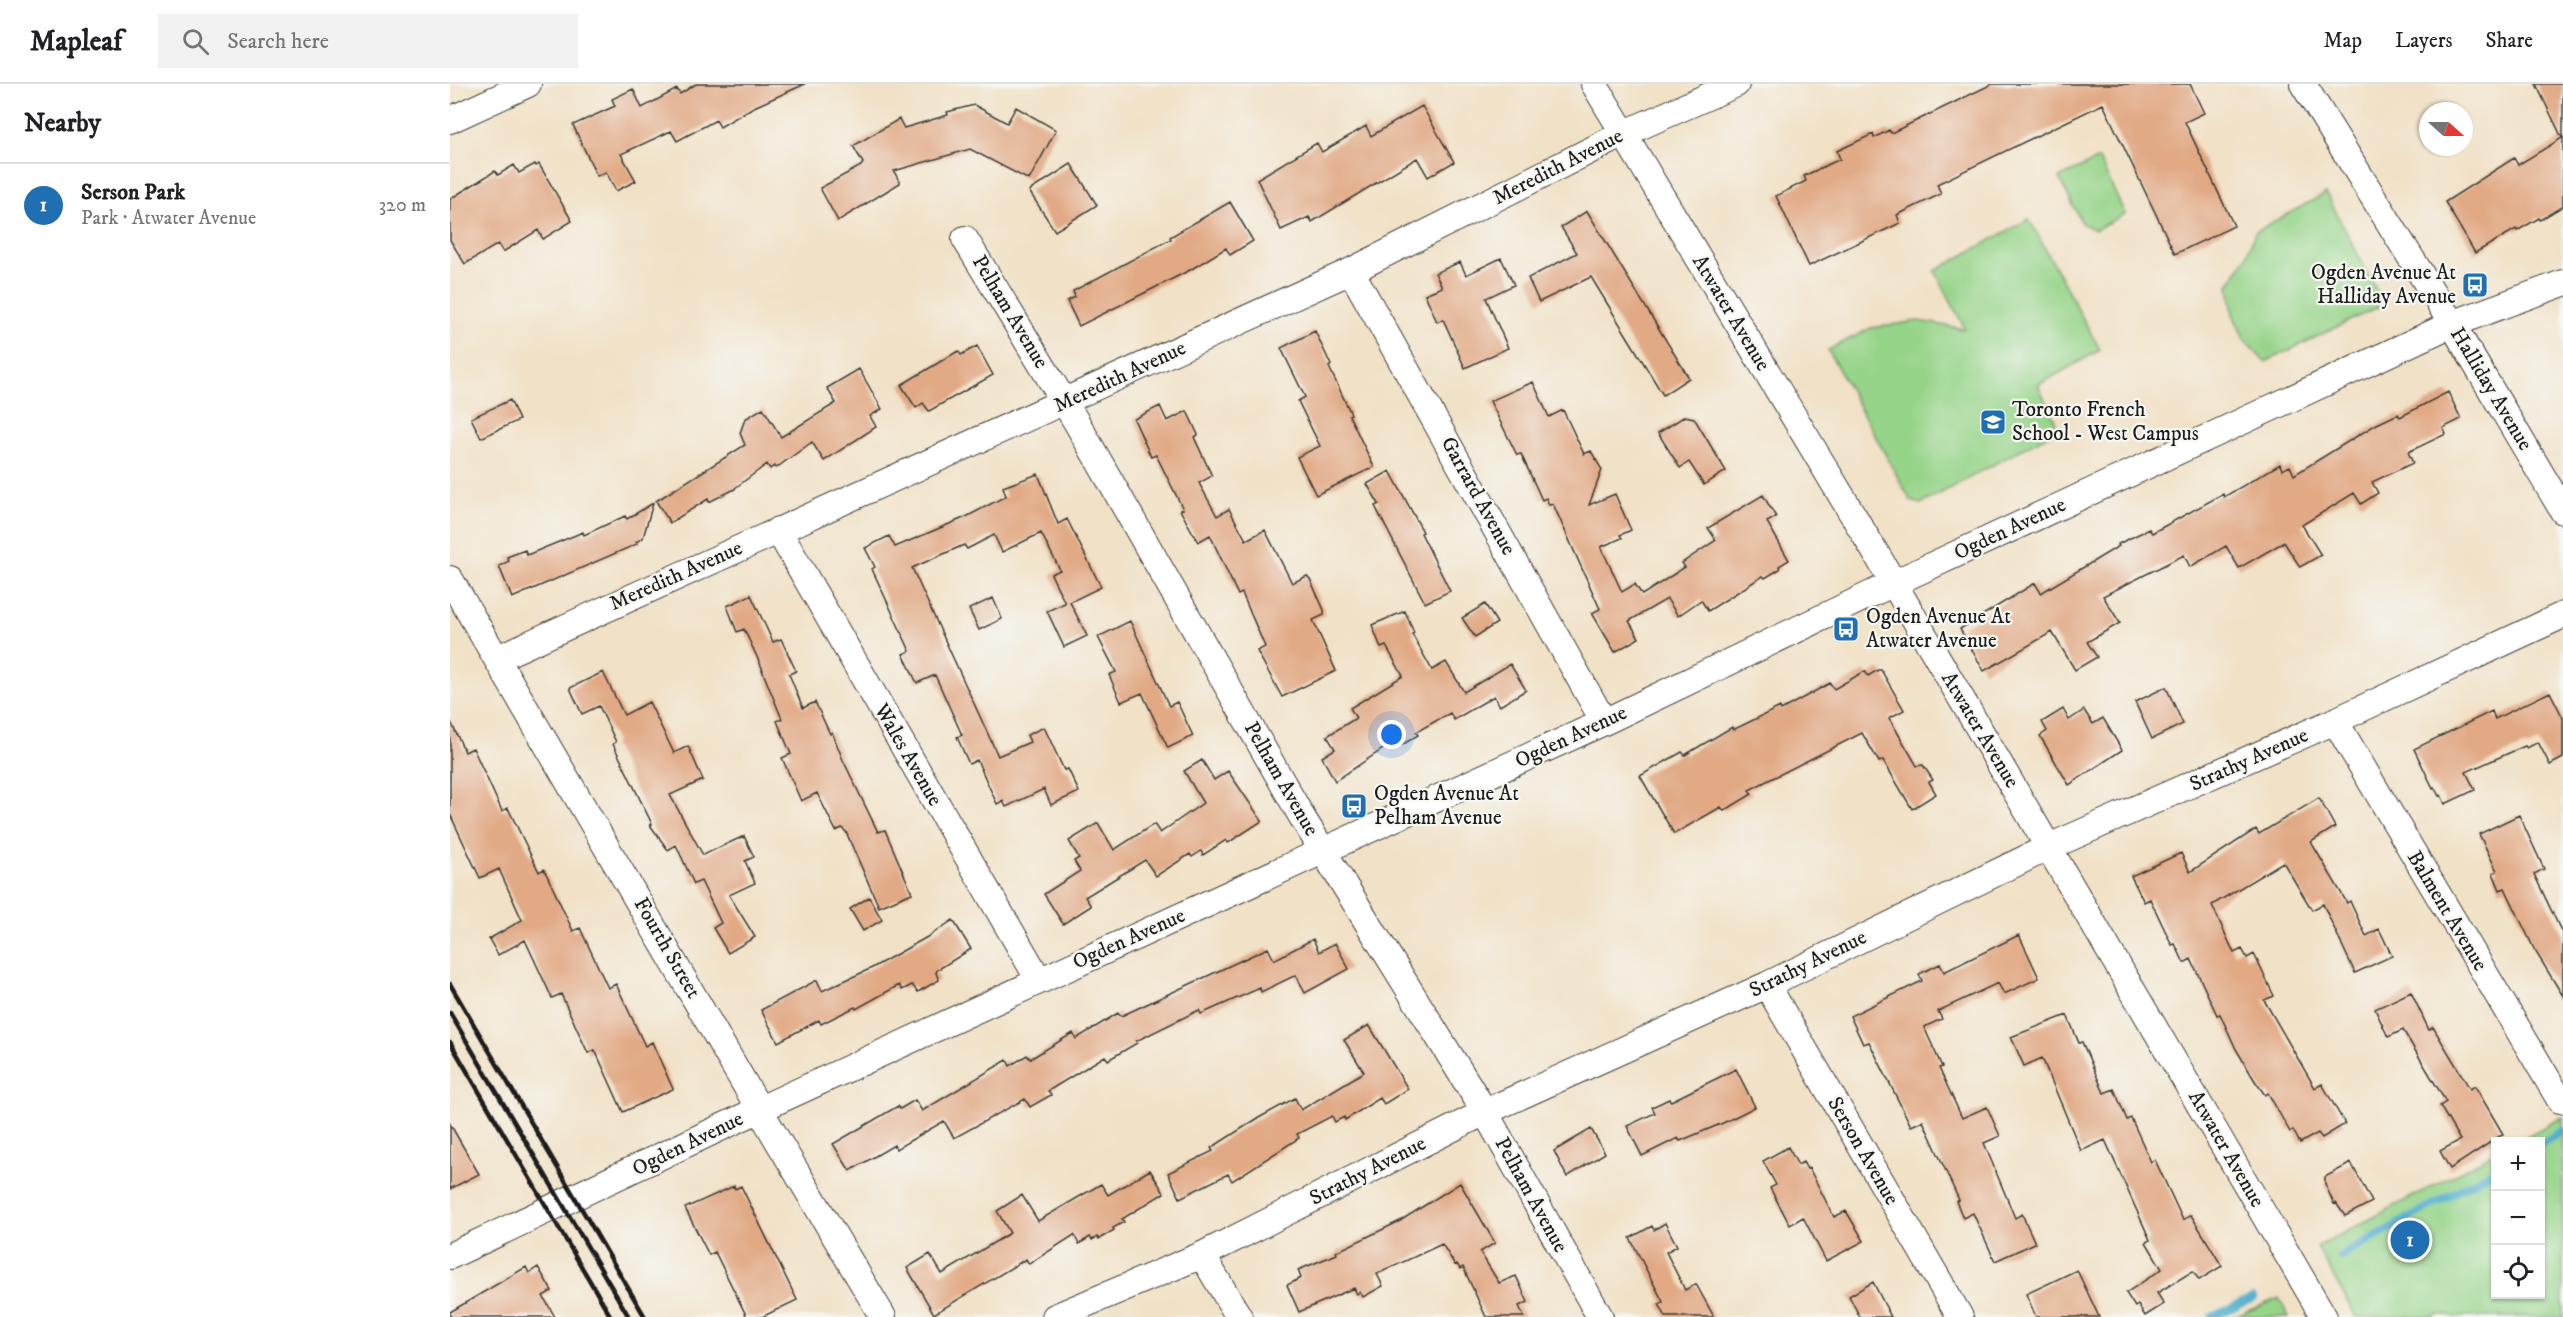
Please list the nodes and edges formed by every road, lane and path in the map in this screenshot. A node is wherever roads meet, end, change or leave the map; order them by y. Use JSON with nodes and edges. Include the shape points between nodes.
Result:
{"nodes":[{"id":1,"x":528,"y":84,"type":"edge"},
{"id":2,"x":1594,"y":84,"type":"edge"},
{"id":3,"x":1736,"y":84,"type":"edge"},
{"id":4,"x":2303,"y":84,"type":"edge"},
{"id":5,"x":450,"y":120,"type":"edge"},
{"id":6,"x":1623,"y":134,"type":"junction"},
{"id":7,"x":965,"y":239,"type":"dead end"},
{"id":8,"x":1352,"y":271,"type":"junction"},
{"id":9,"x":2563,"y":283,"type":"edge"},
{"id":10,"x":2452,"y":324,"type":"junction"},
{"id":11,"x":1064,"y":402,"type":"junction"},
{"id":12,"x":2563,"y":511,"type":"edge"},
{"id":13,"x":778,"y":530,"type":"junction"},
{"id":14,"x":450,"y":579,"type":"edge"},
{"id":15,"x":1894,"y":583,"type":"junction"},
{"id":16,"x":2563,"y":615,"type":"edge"},
{"id":17,"x":498,"y":658,"type":"junction"},
{"id":18,"x":2335,"y":721,"type":"junction"},
{"id":19,"x":1604,"y":722,"type":"junction"},
{"id":20,"x":2049,"y":847,"type":"junction"},
{"id":21,"x":1323,"y":851,"type":"junction"},
{"id":22,"x":1038,"y":980,"type":"junction"},
{"id":23,"x":1767,"y":985,"type":"junction"},
{"id":24,"x":2560,"y":1100,"type":"dead end"},
{"id":25,"x":760,"y":1109,"type":"junction"},
{"id":26,"x":1485,"y":1112,"type":"junction"},
{"id":27,"x":450,"y":1256,"type":"edge"},
{"id":28,"x":1202,"y":1256,"type":"junction"},
{"id":29,"x":883,"y":1317,"type":"edge"},
{"id":30,"x":1055,"y":1317,"type":"edge"},
{"id":31,"x":1239,"y":1317,"type":"edge"},
{"id":32,"x":1600,"y":1317,"type":"edge"},
{"id":33,"x":1960,"y":1317,"type":"edge"},
{"id":34,"x":2324,"y":1317,"type":"edge"}],
"edges":[{"from":1,"to":5,"type":"street"},
{"from":2,"to":6,"type":"street","name":"Atwater Avenue"},
{"from":3,"to":6,"type":"street","name":"Meredith Avenue"},
{"from":4,"to":10,"type":"street","name":"Halliday Avenue"},
{"from":6,"to":8,"type":"street","name":"Meredith Avenue"},
{"from":6,"to":15,"type":"street","name":"Atwater Avenue"},
{"from":7,"to":11,"type":"street","name":"Pelham Avenue"},
{"from":8,"to":11,"type":"street","name":"Meredith Avenue"},
{"from":8,"to":19,"type":"street","name":"Garrard Avenue"},
{"from":9,"to":10,"type":"street","name":"Ogden Avenue"},
{"from":10,"to":12,"type":"street","name":"Halliday Avenue"},
{"from":10,"to":15,"type":"street","name":"Ogden Avenue"},
{"from":11,"to":13,"type":"street","name":"Meredith Avenue"},
{"from":11,"to":21,"type":"street","name":"Pelham Avenue"},
{"from":13,"to":17,"type":"street","name":"Meredith Avenue"},
{"from":13,"to":22,"type":"street","name":"Wales Avenue"},
{"from":14,"to":17,"type":"street","name":"Fourth Street"},
{"from":15,"to":19,"type":"street","name":"Ogden Avenue"},
{"from":15,"to":20,"type":"street","name":"Atwater Avenue"},
{"from":16,"to":18,"type":"street","name":"Strathy Avenue"},
{"from":17,"to":25,"type":"street","name":"Fourth Street"},
{"from":18,"to":20,"type":"street","name":"Strathy Avenue"},
{"from":18,"to":24,"type":"street","name":"Balment Avenue"},
{"from":19,"to":21,"type":"street","name":"Ogden Avenue"},
{"from":20,"to":23,"type":"street","name":"Strathy Avenue"},
{"from":20,"to":34,"type":"street","name":"Atwater Avenue"},
{"from":21,"to":22,"type":"street","name":"Ogden Avenue"},
{"from":21,"to":26,"type":"street","name":"Pelham Avenue"},
{"from":22,"to":25,"type":"street","name":"Ogden Avenue"},
{"from":23,"to":26,"type":"street","name":"Strathy Avenue"},
{"from":23,"to":33,"type":"street","name":"Serson Avenue"},
{"from":25,"to":27,"type":"street","name":"Ogden Avenue"},
{"from":25,"to":29,"type":"street","name":"Fourth Street"},
{"from":26,"to":28,"type":"street","name":"Strathy Avenue"},
{"from":26,"to":32,"type":"street","name":"Pelham Avenue"},
{"from":28,"to":30,"type":"street","name":"Strathy Avenue"},
{"from":28,"to":31,"type":"street"}]}
